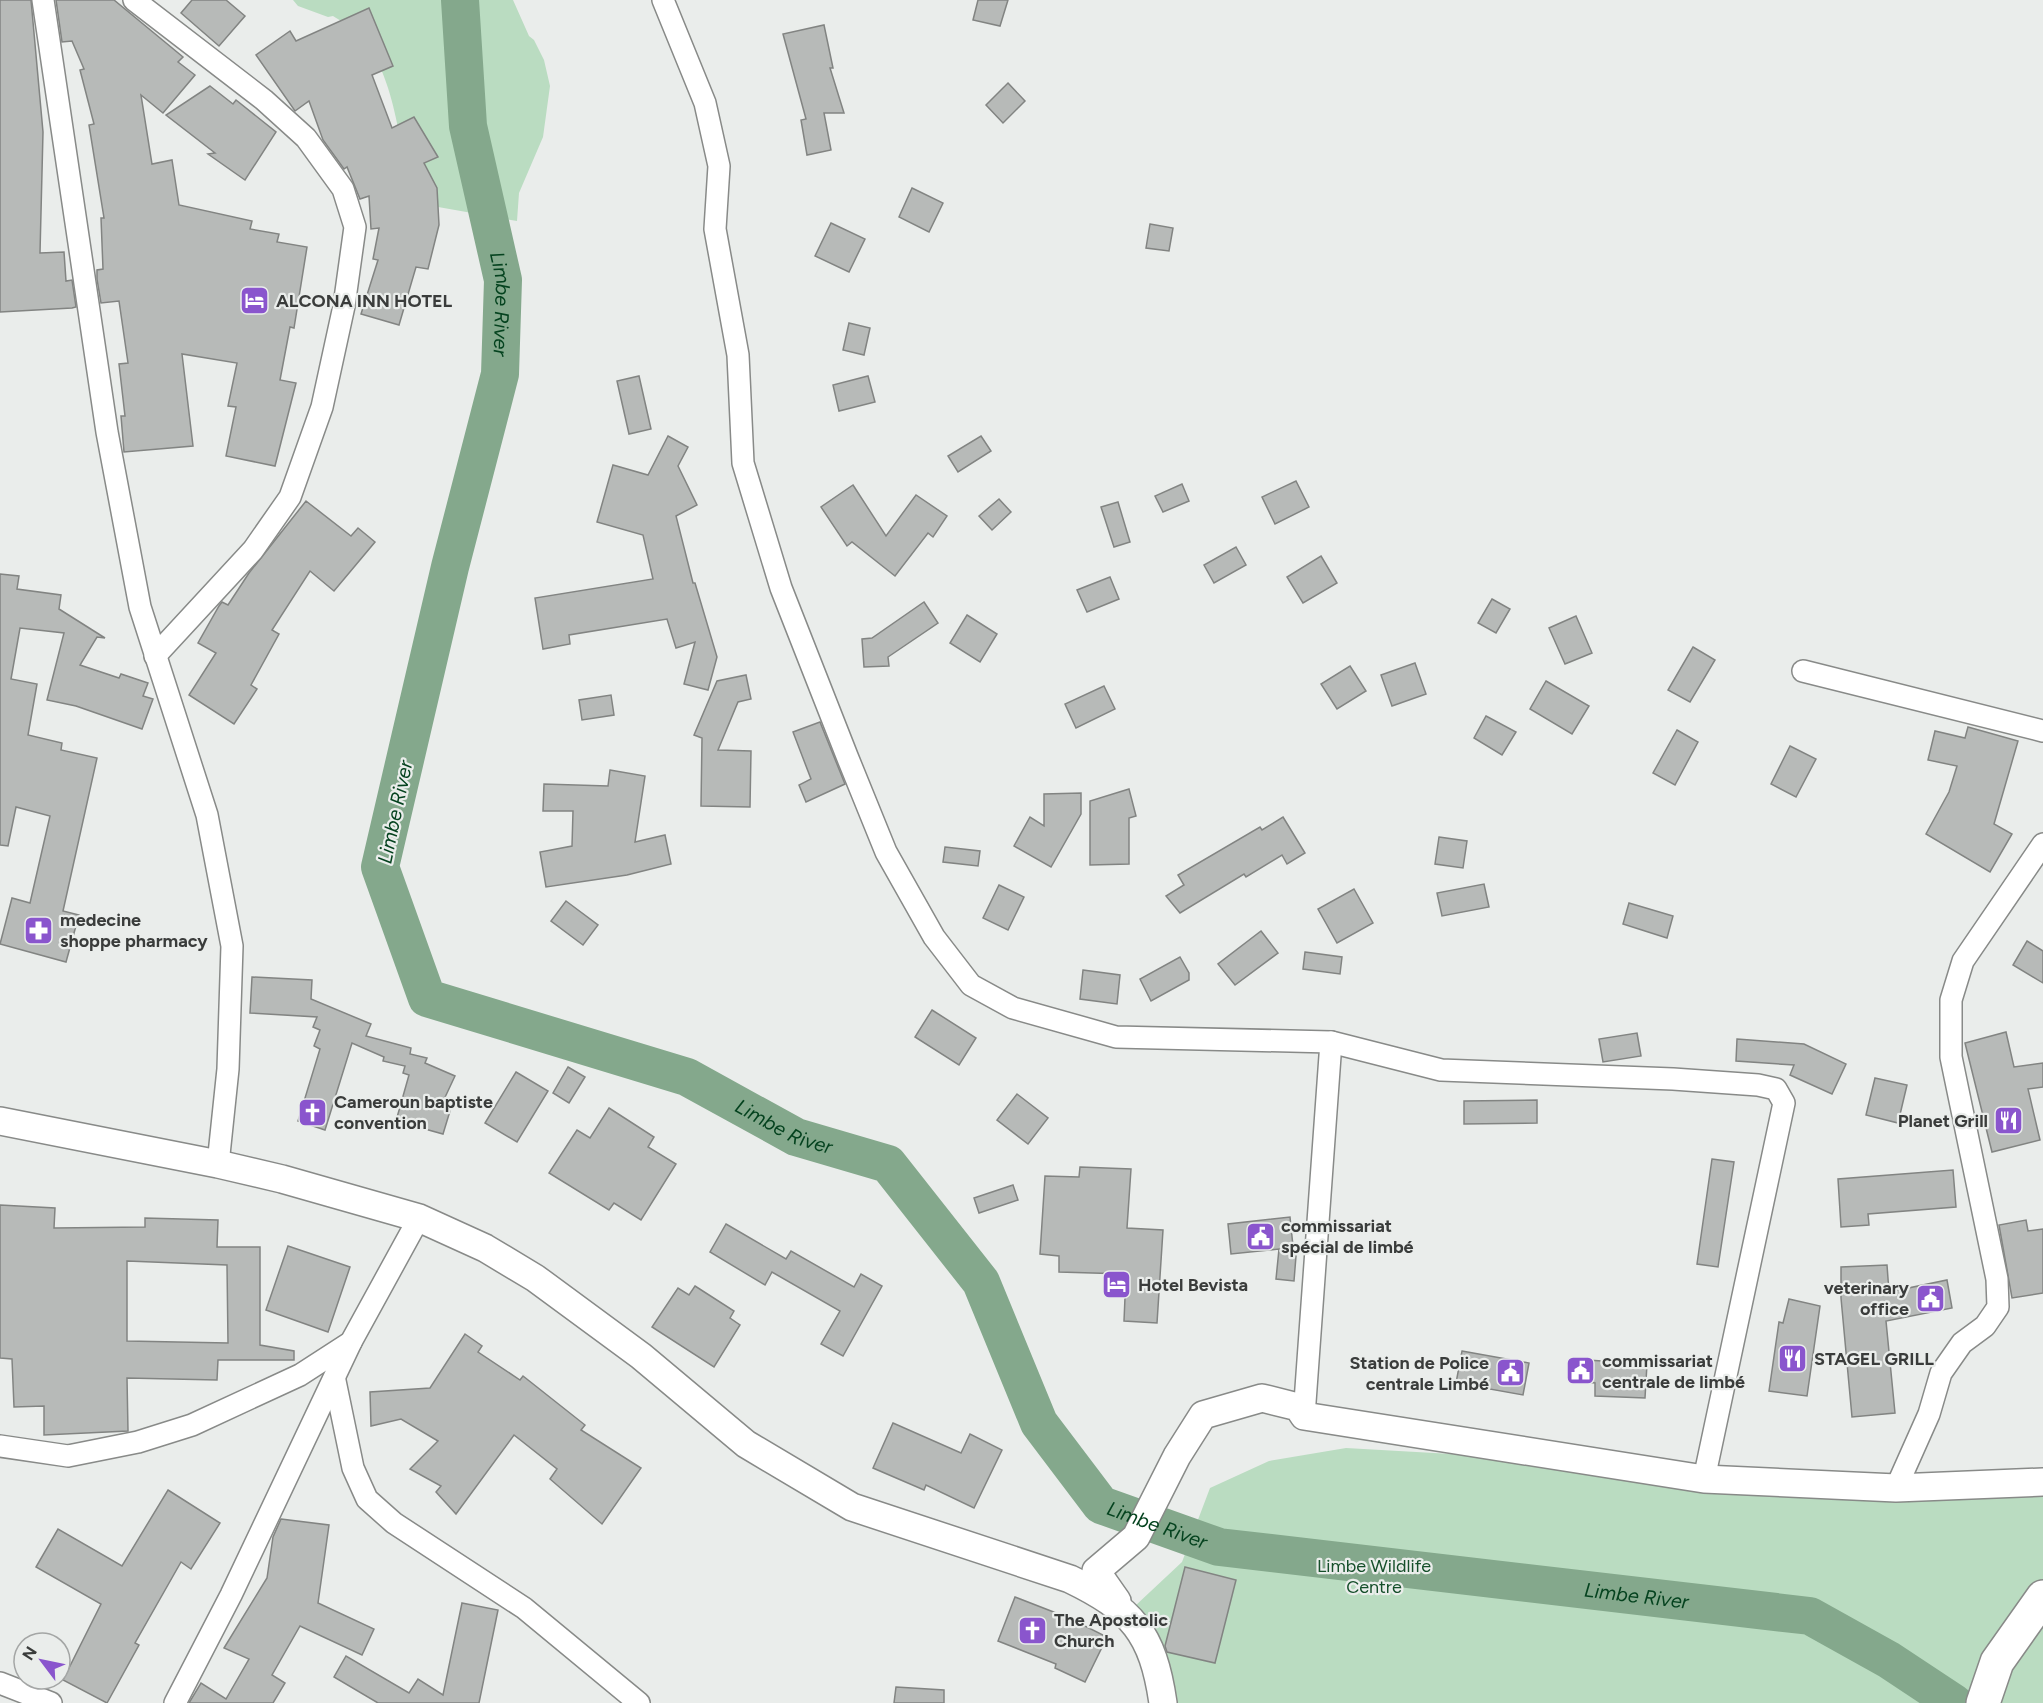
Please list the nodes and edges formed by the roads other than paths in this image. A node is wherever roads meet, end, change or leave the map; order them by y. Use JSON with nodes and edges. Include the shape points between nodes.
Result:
{"nodes":[{"id":1,"x":43,"y":0,"type":"edge"},
{"id":2,"x":134,"y":0,"type":"edge"},
{"id":3,"x":663,"y":0,"type":"edge"},
{"id":4,"x":155,"y":656,"type":"junction"},
{"id":5,"x":1803,"y":671,"type":"dead end"},
{"id":6,"x":2043,"y":731,"type":"edge"},
{"id":7,"x":2043,"y":844,"type":"edge"},
{"id":8,"x":1331,"y":1042,"type":"junction"},
{"id":9,"x":0,"y":1121,"type":"edge"},
{"id":10,"x":218,"y":1164,"type":"junction"},
{"id":11,"x":419,"y":1218,"type":"junction"},
{"id":12,"x":351,"y":1342,"type":"junction"},
{"id":13,"x":335,"y":1381,"type":"junction"},
{"id":14,"x":1304,"y":1416,"type":"junction"},
{"id":15,"x":0,"y":1446,"type":"edge"},
{"id":16,"x":1704,"y":1479,"type":"junction"},
{"id":17,"x":2043,"y":1482,"type":"edge"},
{"id":18,"x":1896,"y":1488,"type":"junction"},
{"id":19,"x":2043,"y":1597,"type":"edge"},
{"id":20,"x":1122,"y":1610,"type":"junction"},
{"id":21,"x":0,"y":1683,"type":"edge"},
{"id":22,"x":51,"y":1703,"type":"edge"},
{"id":23,"x":175,"y":1703,"type":"edge"},
{"id":24,"x":639,"y":1703,"type":"edge"},
{"id":25,"x":1163,"y":1703,"type":"edge"},
{"id":26,"x":1983,"y":1703,"type":"edge"}],
"edges":[{"from":1,"to":4,"type":"street","via":[[107,432],[140,607]]},
{"from":2,"to":4,"type":"street","via":[[264,100],[306,138],[343,189],[355,228],[344,306],[322,407],[290,497],[253,550]]},
{"from":3,"to":8,"type":"street","via":[[705,103],[719,166],[715,229],[738,355],[743,463],[781,588],[886,852],[934,937],[971,985],[1013,1008],[1116,1037]]},
{"from":4,"to":10,"type":"street","via":[[207,815],[231,946],[228,1069]]},
{"from":5,"to":6,"type":"street"},
{"from":7,"to":18,"type":"street","via":[[1963,961],[1951,1000],[1951,1057],[1997,1280],[1998,1307],[1985,1326],[1962,1343],[1941,1373],[1929,1414]]},
{"from":8,"to":14,"type":"street"},
{"from":8,"to":16,"type":"street","via":[[1441,1070],[1673,1078],[1776,1089],[1784,1103]]},
{"from":9,"to":10,"type":"street"},
{"from":10,"to":11,"type":"street"},
{"from":11,"to":12,"type":"street"},
{"from":11,"to":20,"type":"street","via":[[485,1248],[536,1278],[641,1356],[746,1444],[852,1507],[1070,1579]]},
{"from":12,"to":13,"type":"street"},
{"from":12,"to":15,"type":"street","via":[[300,1375],[192,1425],[138,1442],[68,1456]]},
{"from":13,"to":23,"type":"street"},
{"from":13,"to":24,"type":"street","via":[[353,1467],[368,1499],[393,1523],[524,1608]]},
{"from":14,"to":16,"type":"street"},
{"from":14,"to":20,"type":"street","via":[[1298,1407],[1262,1398],[1203,1415],[1136,1537],[1096,1571]]},
{"from":16,"to":18,"type":"street"},
{"from":17,"to":18,"type":"street"},
{"from":19,"to":26,"type":"highway","via":[[1997,1662]]},
{"from":20,"to":25,"type":"street","via":[[1146,1641],[1159,1677]]},
{"from":21,"to":22,"type":"street"}]}
